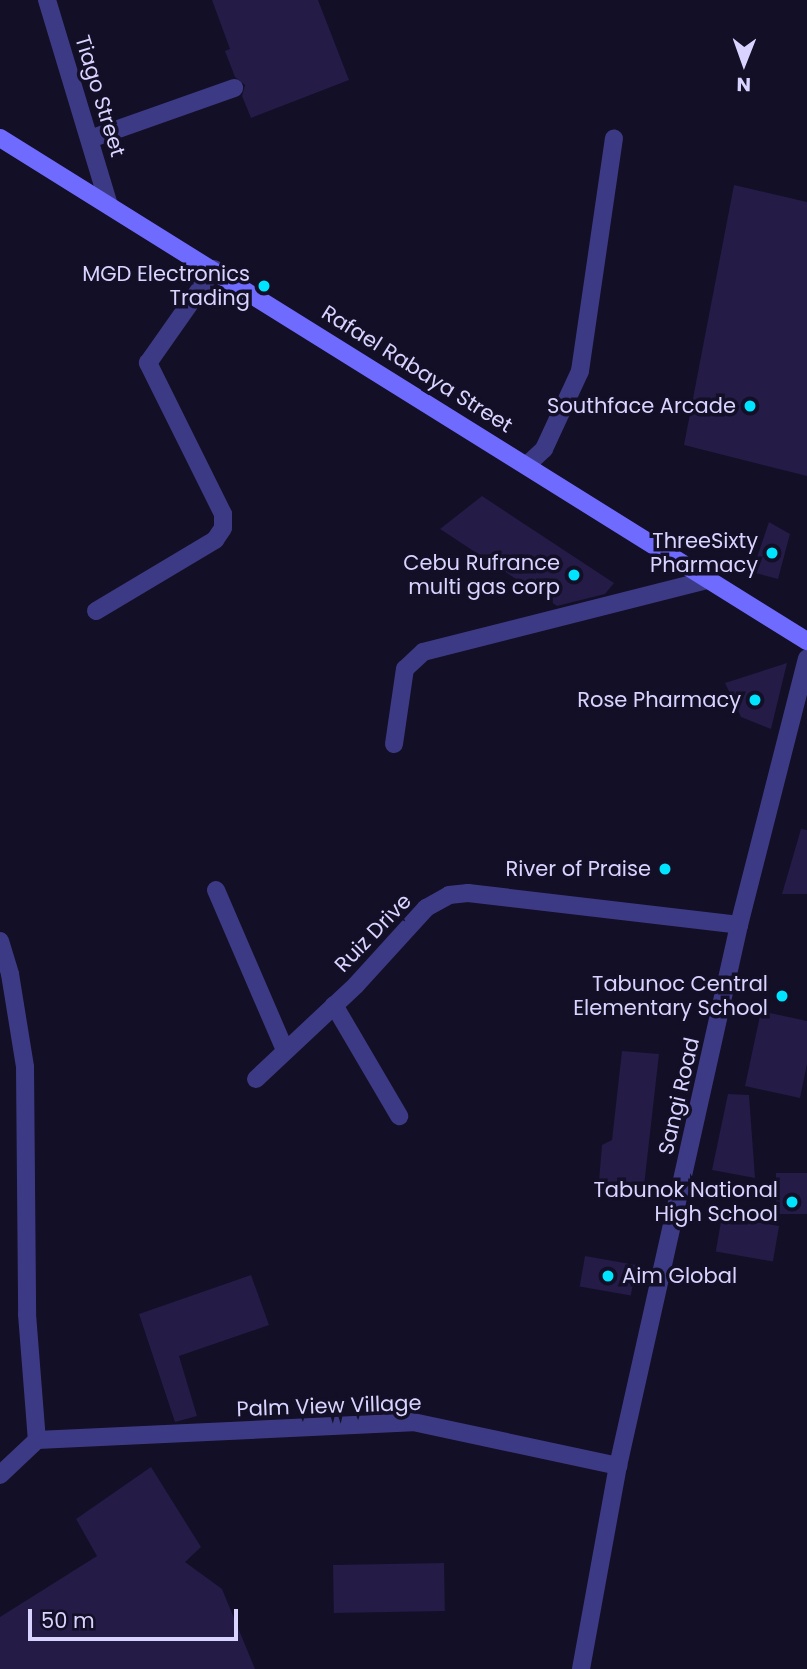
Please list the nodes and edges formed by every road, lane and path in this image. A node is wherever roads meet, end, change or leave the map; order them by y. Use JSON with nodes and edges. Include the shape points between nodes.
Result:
{"nodes":[{"id":1,"x":47,"y":0,"type":"edge"},
{"id":2,"x":234,"y":88,"type":"dead end"},
{"id":3,"x":0,"y":138,"type":"edge"},
{"id":4,"x":614,"y":138,"type":"dead end"},
{"id":5,"x":90,"y":139,"type":"junction"},
{"id":6,"x":109,"y":205,"type":"junction"},
{"id":7,"x":214,"y":269,"type":"junction"},
{"id":8,"x":528,"y":464,"type":"junction"},
{"id":9,"x":711,"y":579,"type":"junction"},
{"id":10,"x":96,"y":611,"type":"dead end"},
{"id":11,"x":807,"y":641,"type":"edge"},
{"id":12,"x":807,"y":659,"type":"edge"},
{"id":13,"x":394,"y":744,"type":"dead end"},
{"id":14,"x":216,"y":890,"type":"dead end"},
{"id":15,"x":739,"y":925,"type":"junction"},
{"id":16,"x":0,"y":942,"type":"edge"},
{"id":17,"x":5,"y":975,"type":"edge"},
{"id":18,"x":334,"y":1005,"type":"junction"},
{"id":19,"x":285,"y":1050,"type":"junction"},
{"id":20,"x":256,"y":1079,"type":"dead end"},
{"id":21,"x":400,"y":1116,"type":"dead end"},
{"id":22,"x":37,"y":1440,"type":"junction"},
{"id":23,"x":618,"y":1466,"type":"junction"},
{"id":24,"x":0,"y":1475,"type":"edge"},
{"id":25,"x":582,"y":1669,"type":"edge"}],
"edges":[{"from":1,"to":5,"type":"street","name":"Tiago Street"},
{"from":2,"to":5,"type":"street"},
{"from":3,"to":6,"type":"main road","name":"Rafael Rabaya Street"},
{"from":4,"to":8,"type":"street","via":[[580,371],[544,449]]},
{"from":5,"to":6,"type":"street","name":"Tiago Street"},
{"from":6,"to":7,"type":"main road","name":"Rafael Rabaya Street"},
{"from":7,"to":8,"type":"main road","name":"Rafael Rabaya Street"},
{"from":7,"to":10,"type":"street","via":[[148,363],[223,513],[223,528],[215,540]]},
{"from":8,"to":9,"type":"main road","name":"Rafael Rabaya Street"},
{"from":9,"to":11,"type":"main road","name":"Rafael Rabaya Street"},
{"from":9,"to":13,"type":"street","via":[[423,652],[405,669]]},
{"from":12,"to":15,"type":"street","name":"Sangi Road"},
{"from":14,"to":19,"type":"street"},
{"from":15,"to":18,"type":"street","name":"Ruiz Drive","via":[[468,893],[449,895],[426,908]]},
{"from":15,"to":23,"type":"street","name":"Sangi Road"},
{"from":16,"to":17,"type":"street"},
{"from":17,"to":22,"type":"street","via":[[25,1067],[27,1314]]},
{"from":18,"to":19,"type":"street","name":"Ruiz Drive"},
{"from":18,"to":21,"type":"street","name":"Ruiz Drive"},
{"from":19,"to":20,"type":"street","name":"Ruiz Drive"},
{"from":22,"to":23,"type":"street","name":"Palm View Village","via":[[413,1422]]},
{"from":22,"to":24,"type":"street"},
{"from":23,"to":25,"type":"street","name":"Sangi Road"}]}
